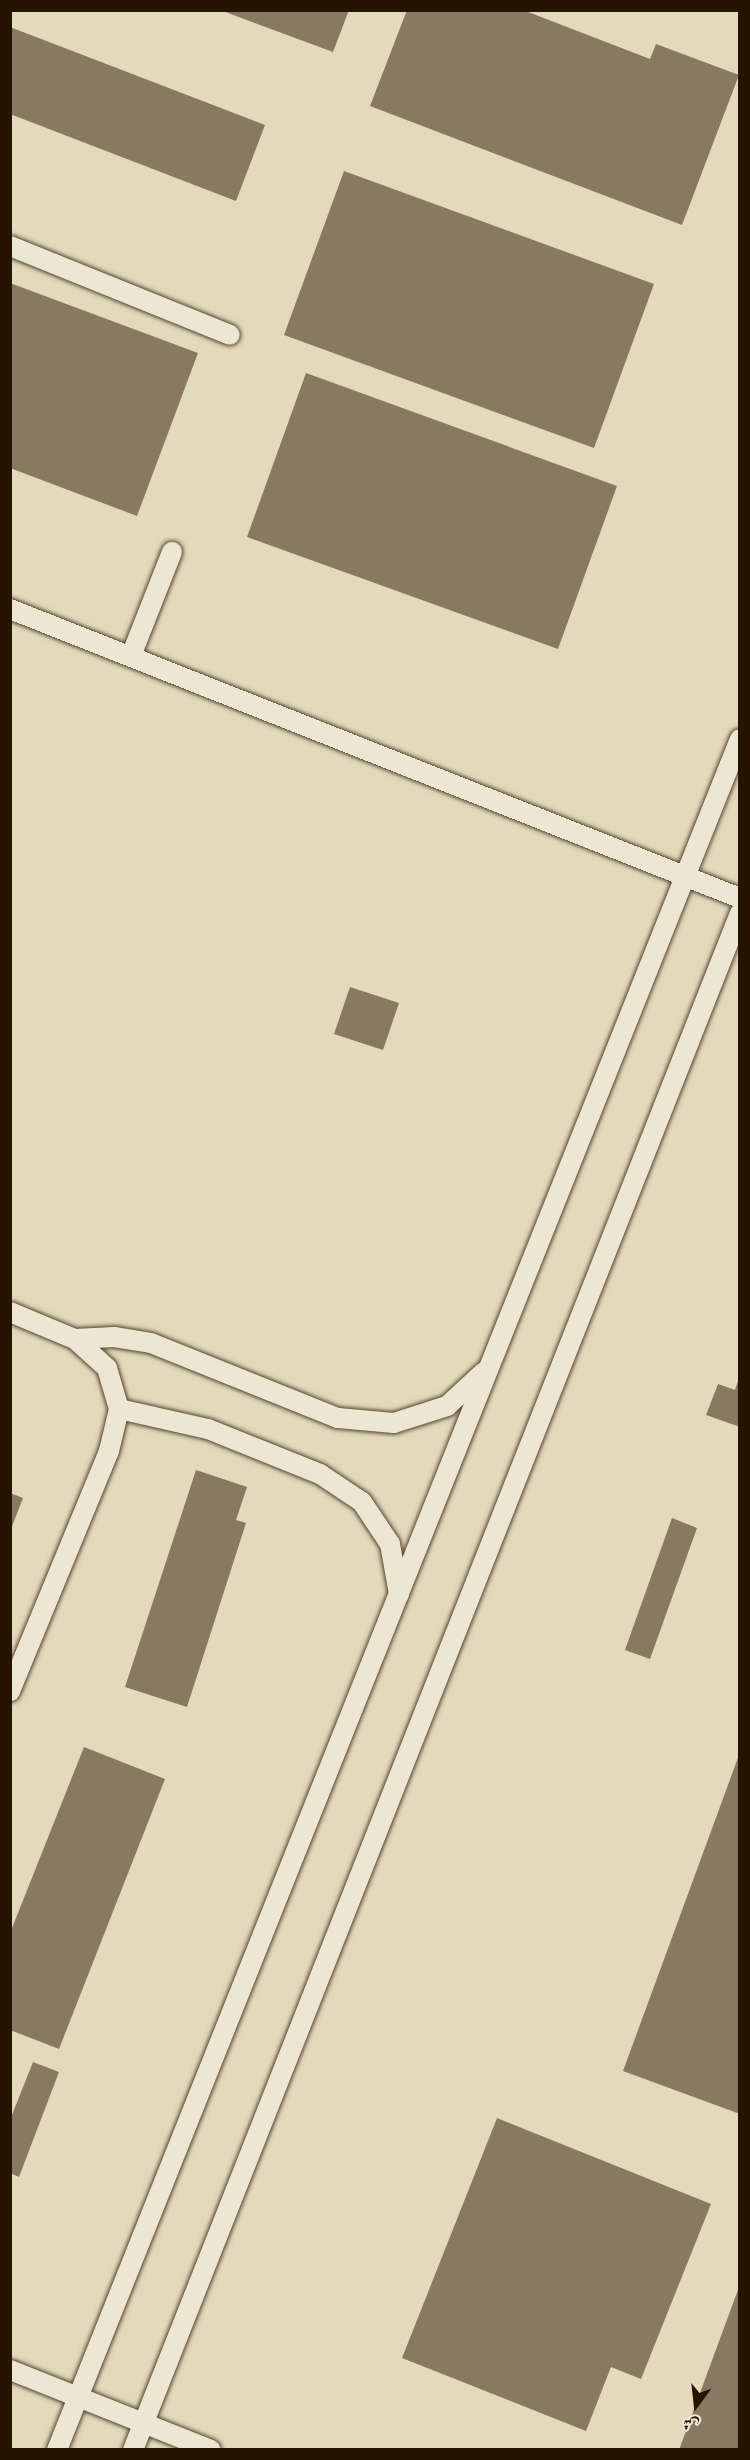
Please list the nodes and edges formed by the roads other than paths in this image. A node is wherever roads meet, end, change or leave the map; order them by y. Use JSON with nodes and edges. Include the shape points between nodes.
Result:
{"nodes":[{"id":1,"x":10,"y":246,"type":"edge"},
{"id":2,"x":230,"y":335,"type":"dead end"},
{"id":3,"x":172,"y":552,"type":"dead end"},
{"id":4,"x":10,"y":609,"type":"edge"},
{"id":5,"x":131,"y":656,"type":"junction"},
{"id":6,"x":740,"y":739,"type":"edge"},
{"id":7,"x":684,"y":876,"type":"junction"},
{"id":8,"x":740,"y":898,"type":"edge"},
{"id":9,"x":740,"y":913,"type":"edge"},
{"id":10,"x":10,"y":1312,"type":"edge"},
{"id":11,"x":75,"y":1339,"type":"junction"},
{"id":12,"x":488,"y":1368,"type":"junction"},
{"id":13,"x":119,"y":1409,"type":"junction"},
{"id":14,"x":399,"y":1594,"type":"junction"},
{"id":15,"x":10,"y":1691,"type":"edge"},
{"id":16,"x":10,"y":2370,"type":"edge"},
{"id":17,"x":78,"y":2397,"type":"junction"},
{"id":18,"x":144,"y":2422,"type":"junction"},
{"id":19,"x":57,"y":2450,"type":"edge"},
{"id":20,"x":133,"y":2450,"type":"edge"},
{"id":21,"x":211,"y":2450,"type":"edge"}],
"edges":[{"from":1,"to":2,"type":"lane"},
{"from":3,"to":5,"type":"lane"},
{"from":4,"to":5,"type":"lane"},
{"from":5,"to":7,"type":"lane"},
{"from":6,"to":7,"type":"lane"},
{"from":7,"to":8,"type":"lane"},
{"from":7,"to":12,"type":"lane"},
{"from":9,"to":18,"type":"lane"},
{"from":10,"to":11,"type":"lane"},
{"from":11,"to":12,"type":"lane","via":[[114,1338],[151,1344],[338,1418],[394,1423],[447,1406]]},
{"from":11,"to":13,"type":"lane","via":[[107,1368]]},
{"from":12,"to":14,"type":"lane"},
{"from":13,"to":14,"type":"lane","via":[[208,1429],[328,1479],[362,1502],[390,1544]]},
{"from":13,"to":15,"type":"lane","via":[[109,1451]]},
{"from":14,"to":17,"type":"lane"},
{"from":16,"to":17,"type":"lane"},
{"from":17,"to":18,"type":"lane"},
{"from":17,"to":19,"type":"lane"},
{"from":18,"to":20,"type":"lane"},
{"from":18,"to":21,"type":"lane"}]}
